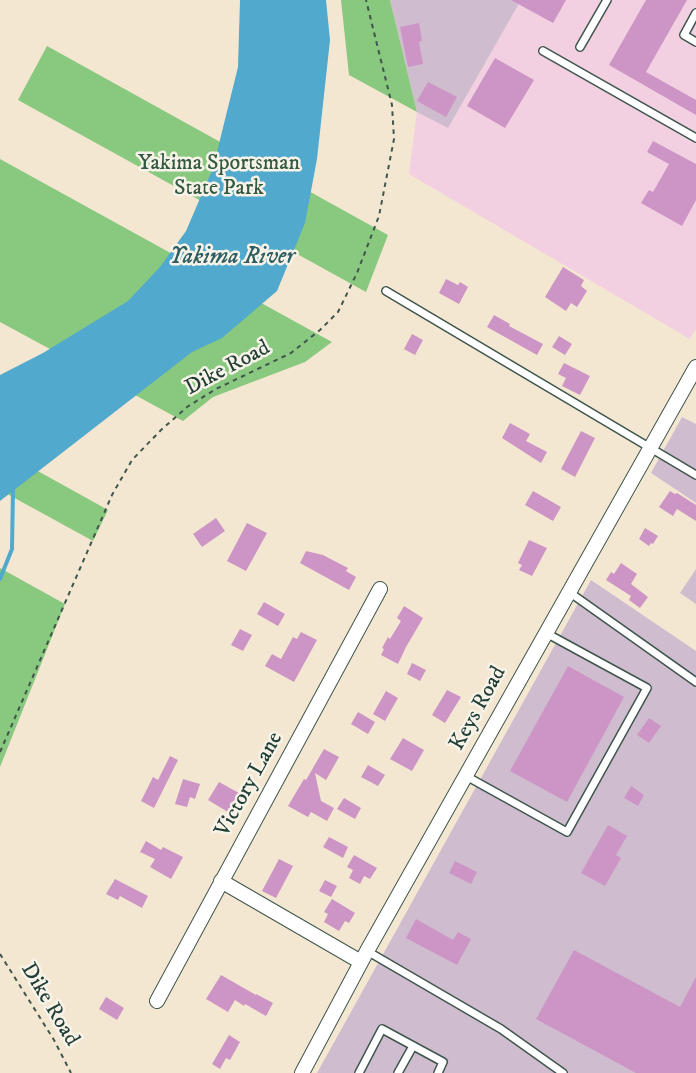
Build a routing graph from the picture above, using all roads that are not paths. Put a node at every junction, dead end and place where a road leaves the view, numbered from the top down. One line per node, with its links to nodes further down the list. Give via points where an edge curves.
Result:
1 (607, 0): 4 (lane)
2 (696, 13): 3 (lane, via 684,35)
3 (696, 42)
4 (580, 47)
5 (543, 51): 6 (lane)
6 (696, 138)
7 (386, 291): 9 (lane)
8 (696, 367): 9 (street, Keys Road)
9 (651, 447): 10 (lane); 12 (street, Keys Road)
10 (696, 475)
11 (380, 589): 16 (street, Victory Lane)
12 (569, 592): 13 (street, Keys Road); 14 (lane)
13 (546, 633): 15 (street, Keys Road); 15 (lane, via 647,688 567,832)
14 (696, 682)
15 (466, 776): 17 (street, Keys Road)
16 (221, 881): 17 (street); 18 (street, Victory Lane)
17 (364, 956): 20 (street, Keys Road); 24 (lane, via 501,1029)
18 (157, 1001)
19 (413, 1046): 21 (lane, via 382,1029); 22 (lane); 23 (lane, via 443,1062)
20 (306, 1071)
21 (358, 1073)
22 (398, 1073)
23 (438, 1073)
24 (563, 1073)

